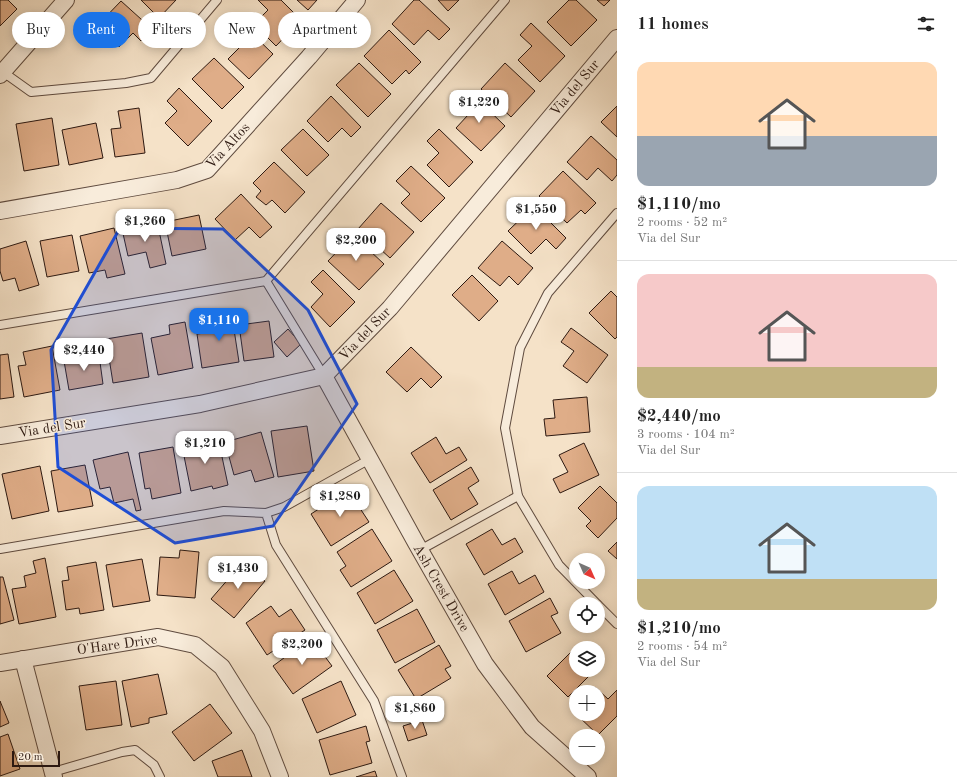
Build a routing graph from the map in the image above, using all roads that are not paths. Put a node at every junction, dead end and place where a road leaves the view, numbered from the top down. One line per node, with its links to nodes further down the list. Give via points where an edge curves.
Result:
1 (66, 0): 6 (street)
2 (217, 0): 6 (lane, via 151,78 126,83 30,92)
3 (358, 0): 7 (street, Via Altos, via 207,170 177,180)
4 (505, 0): 9 (lane)
5 (617, 38): 11 (street, Via del Sur, via 390,308)
6 (2, 74)
7 (0, 211)
8 (617, 213): 14 (lane, via 548,293 520,348 505,428)
9 (266, 281): 10 (lane); 11 (lane)
10 (0, 325)
11 (324, 376): 12 (street, Via del Sur, via 200,404); 13 (street, Ash Crest Drive)
12 (0, 436)
13 (370, 459): 15 (lane, via 284,507); 17 (street, Ash Crest Drive)
14 (518, 496): 17 (lane); 18 (lane, via 559,565)
15 (266, 512): 16 (lane, via 224,511); 26 (lane, via 276,545 374,701)
16 (0, 549)
17 (420, 550): 27 (street, Ash Crest Drive, via 484,664 532,727)
18 (591, 597)
19 (605, 611): 20 (lane)
20 (617, 624)
21 (23, 659): 22 (street, O'Hare Drive); 23 (street); 25 (street, O'Hare Drive, via 158,637 195,645 222,667 262,731)
22 (0, 663)
23 (54, 774): 24 (lane, via 135,750 154,765)
24 (160, 777)
25 (280, 777)
26 (402, 777)
27 (588, 777)

